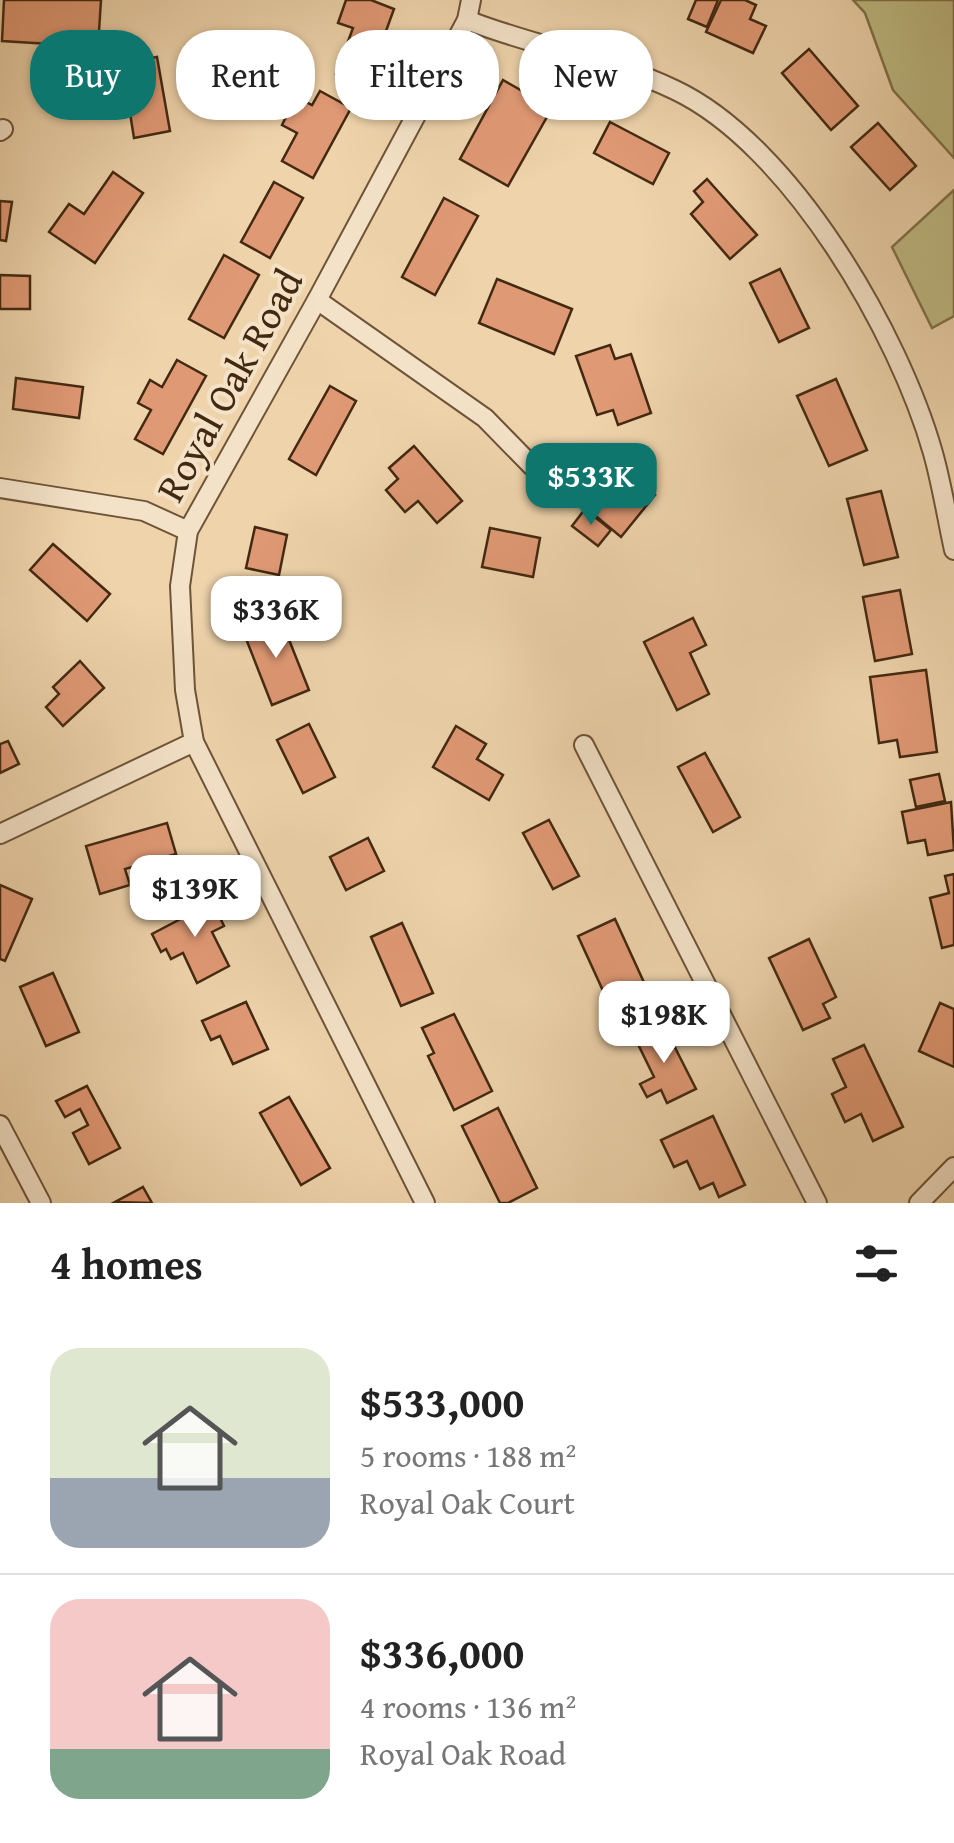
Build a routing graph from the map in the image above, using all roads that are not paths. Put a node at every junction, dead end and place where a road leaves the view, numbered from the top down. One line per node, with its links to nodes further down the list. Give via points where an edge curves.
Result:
1 (471, 0): 2 (street, Royal Oak Road)
2 (467, 20): 3 (street, Royal Oak Road); 7 (street, via 676,90 762,152 818,224 882,331 933,452)
3 (317, 300): 4 (street, via 485,418); 6 (street, Royal Oak Road)
4 (532, 466)
5 (0, 488): 6 (street, via 144,511)
6 (188, 531): 8 (street, Royal Oak Road, via 180,586)
7 (954, 550)
8 (194, 742): 10 (street); 14 (street, Royal Oak Road)
9 (584, 745): 15 (street)
10 (0, 834)
11 (0, 1125): 13 (street)
12 (954, 1168): 16 (street)
13 (40, 1203)
14 (425, 1203)
15 (817, 1203)
16 (919, 1203)

